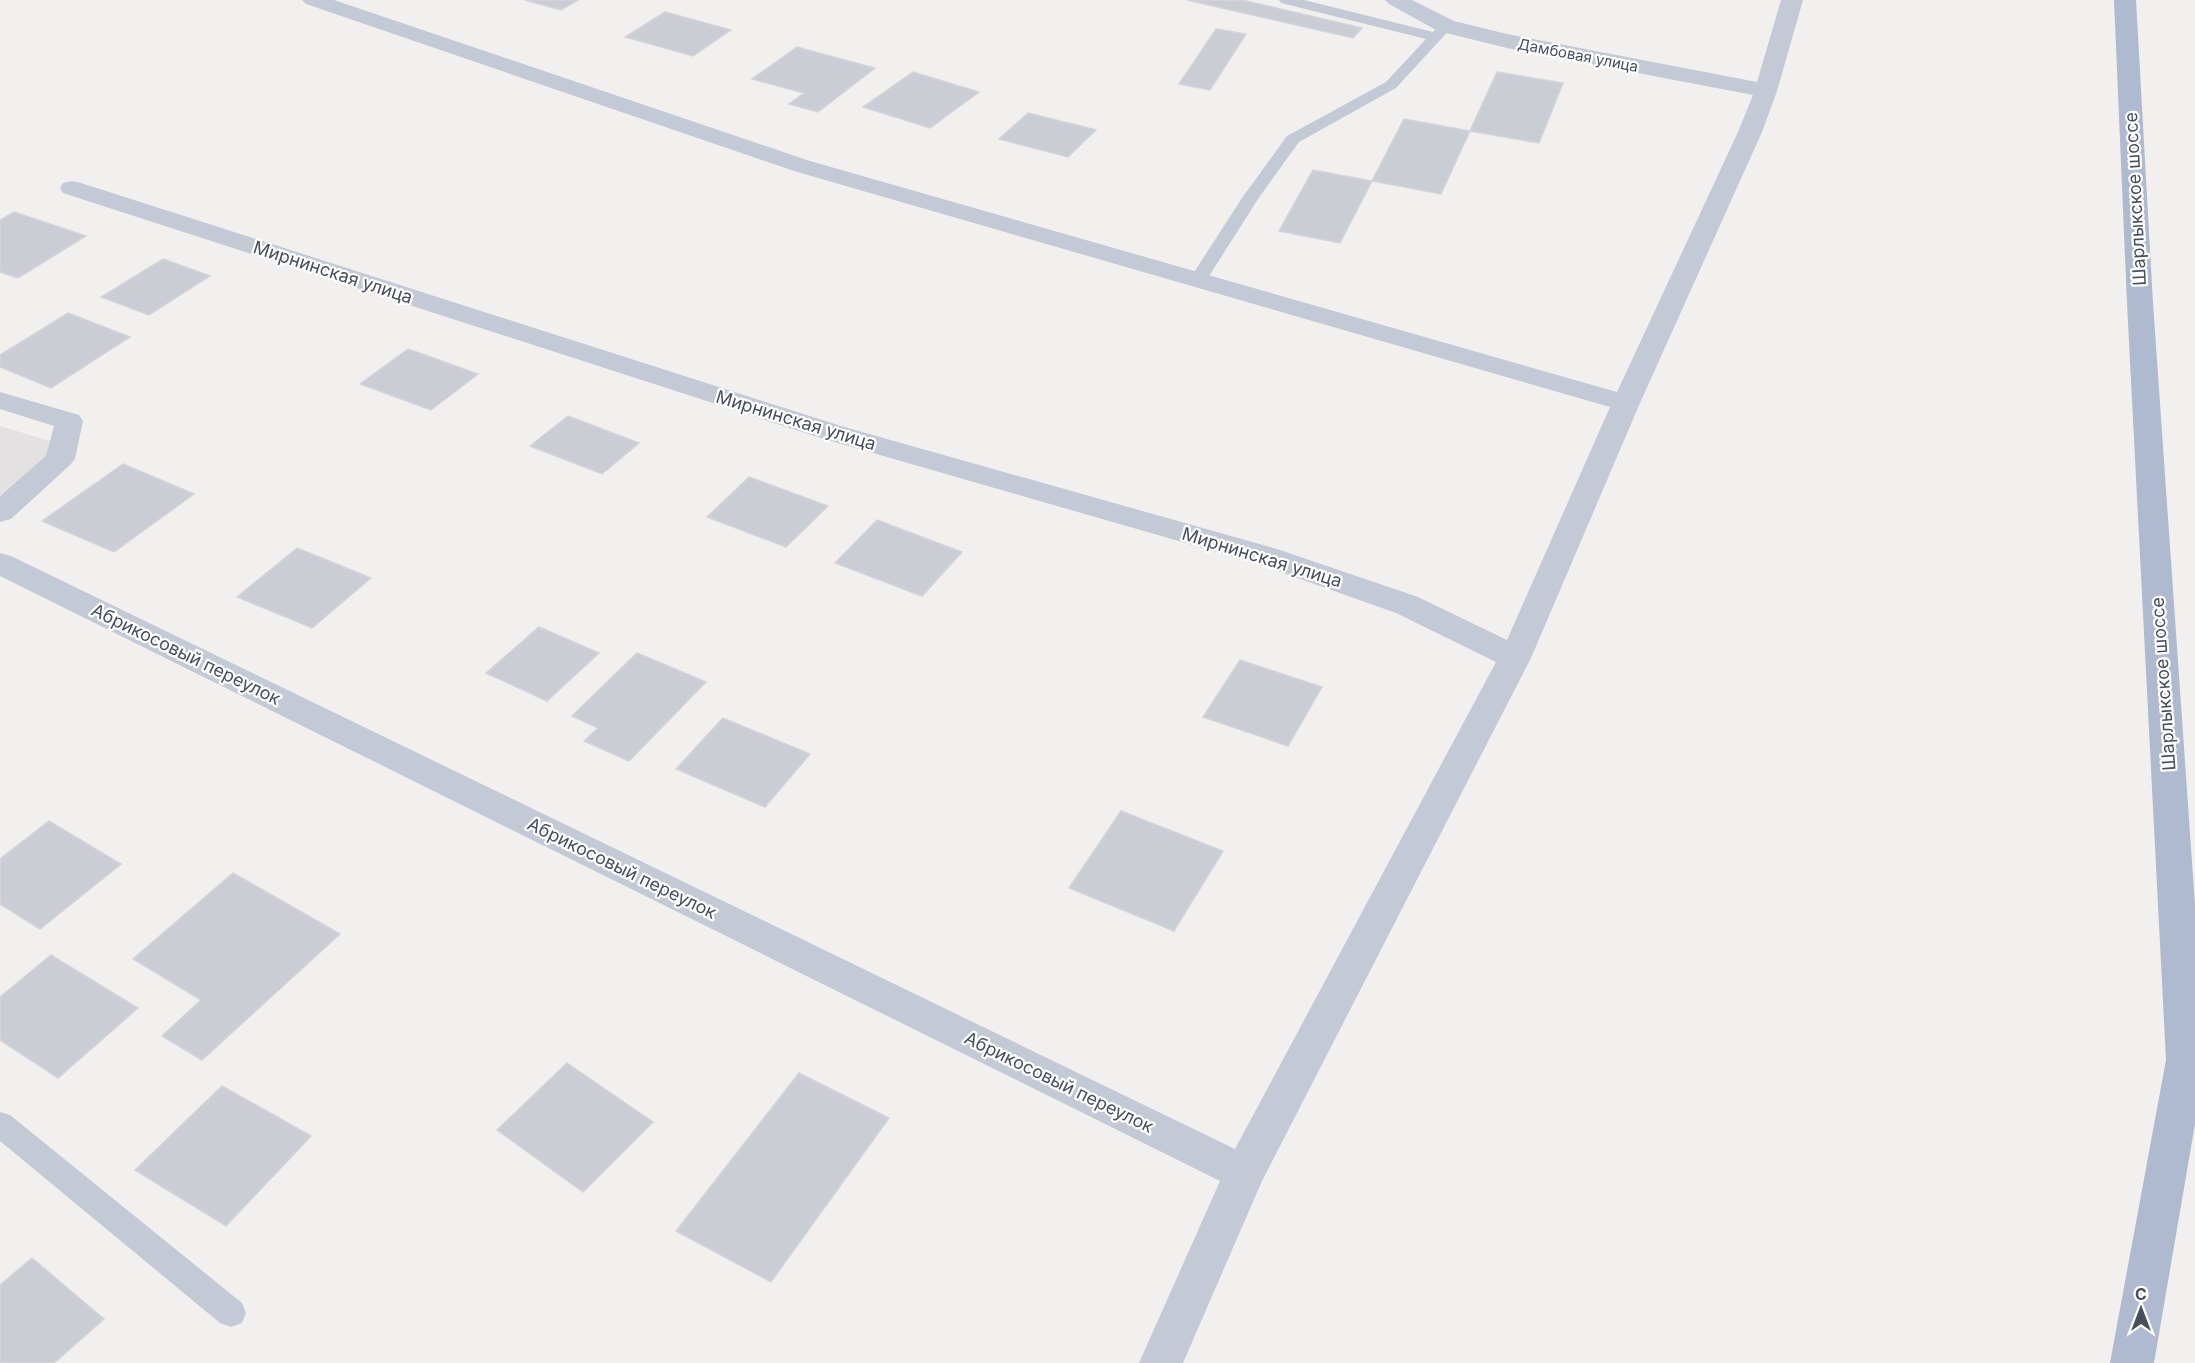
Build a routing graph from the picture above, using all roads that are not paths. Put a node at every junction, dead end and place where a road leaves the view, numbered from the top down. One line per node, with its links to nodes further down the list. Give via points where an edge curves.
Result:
1 (313, 0): 9 (street, via 802,166)
2 (1286, 0): 6 (lane)
3 (1396, 0): 6 (street, Дамбовая улица)
4 (1792, 0): 7 (street)
5 (2125, 0): 15 (main road, Шарлыкское шоссе, via 2140,303)
6 (1441, 31): 7 (street, Дамбовая улица); 9 (lane, via 1391,85 1293,139)
7 (1766, 91): 11 (street)
8 (72, 188): 14 (street, Мирнинская улица, via 831,432 1266,556 1407,605)
9 (1198, 280): 11 (street)
10 (0, 400): 12 (street, via 69,421 60,459)
11 (1626, 403): 14 (street)
12 (0, 512)
13 (0, 563): 17 (street, Абрикосовый переулок)
14 (1515, 658): 17 (street)
15 (2190, 1062): 20 (main road, Шарлыкское шоссе)
16 (0, 1124): 18 (lane)
17 (1244, 1173): 19 (street)
18 (231, 1313)
19 (1161, 1363)
20 (2132, 1363)

